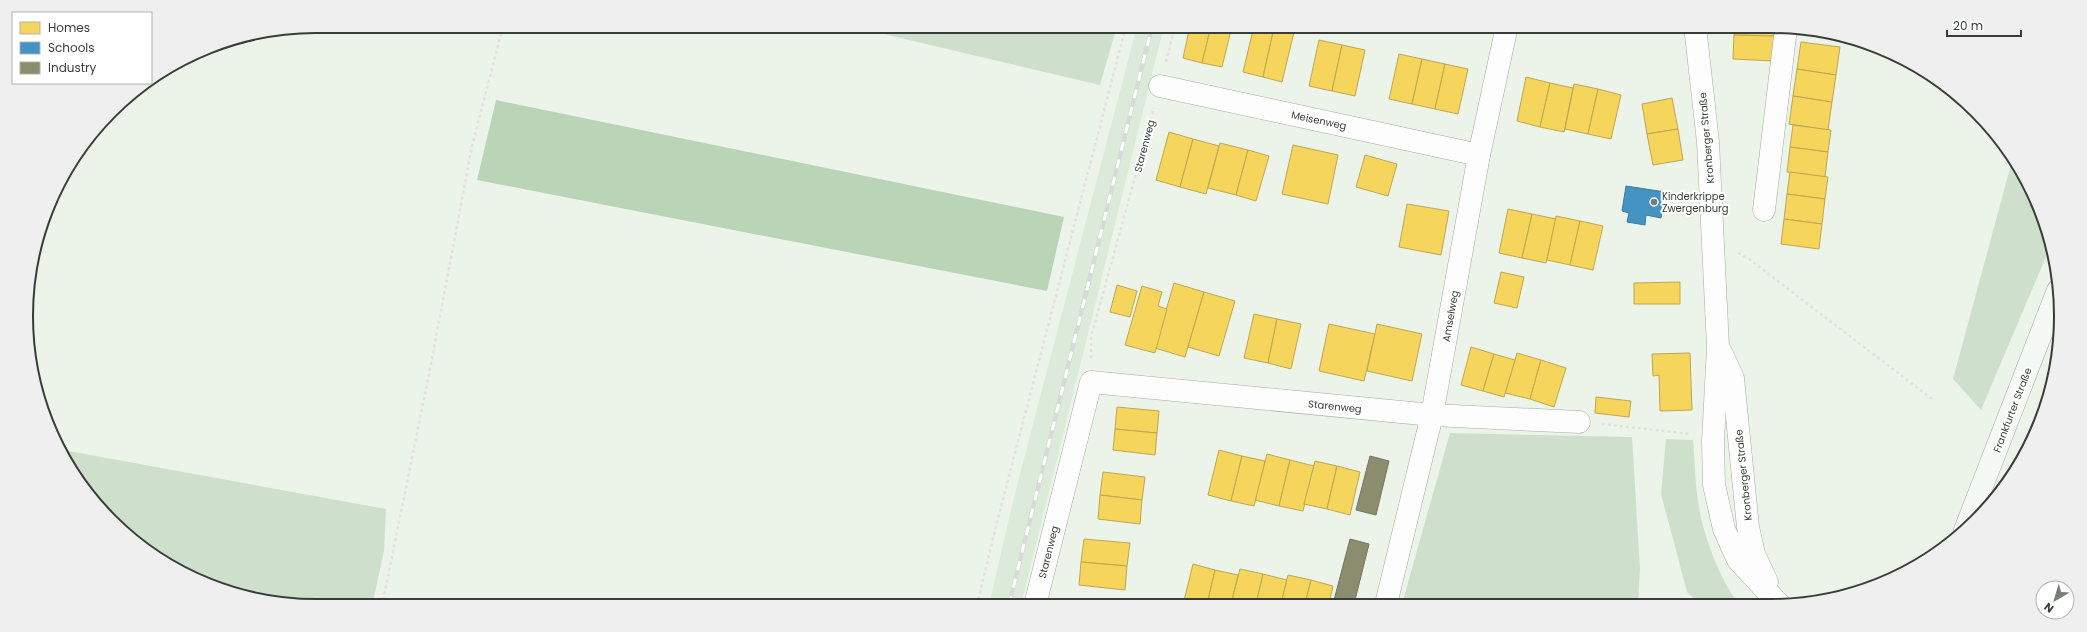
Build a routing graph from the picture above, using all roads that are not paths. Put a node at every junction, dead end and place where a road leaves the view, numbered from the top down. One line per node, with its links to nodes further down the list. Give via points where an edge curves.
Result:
1 (1506, 33): 5 (street, Amselweg)
2 (1696, 33): 8 (street, Kronberger Straße, via 1708,142)
3 (1785, 34): 6 (street)
4 (1160, 86): 5 (street, Meisenweg)
5 (1478, 154): 9 (street, Amselweg)
6 (1764, 210)
7 (2053, 302): 11 (main road, Frankfurter Straße)
8 (1718, 347): 14 (street, Kronberger Straße, via 1713,441 1714,485 1719,513 1738,560); 15 (street, Kronberger Straße, via 1733,378 1754,554)
9 (1432, 415): 10 (street, Starenweg); 12 (street, Starenweg, via 1091,382); 13 (street, Amselweg)
10 (1579, 422)
11 (1970, 517)
12 (1037, 599)
13 (1387, 599)
14 (1774, 599)
15 (1776, 599)

